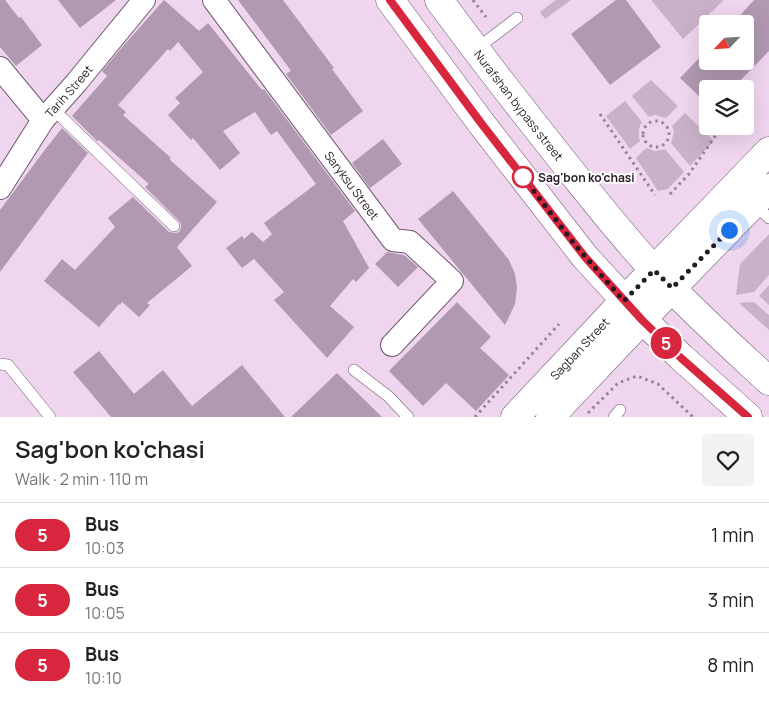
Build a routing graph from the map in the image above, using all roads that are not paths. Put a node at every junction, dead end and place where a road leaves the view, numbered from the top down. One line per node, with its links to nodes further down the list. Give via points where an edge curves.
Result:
1 (144, 0): 8 (street, Tarih Street)
2 (214, 0): 15 (street, Saryksu Street, via 393,240 410,242 452,281)
3 (390, 0): 14 (main road, via 570,238)
4 (439, 0): 6 (main road, Nurafshan bypass street)
5 (517, 18): 6 (lane)
6 (475, 50): 13 (main road, Nurafshan bypass street, via 582,186)
7 (0, 68): 8 (street)
8 (48, 114): 10 (street, Tarih Street); 12 (lane)
9 (769, 151): 13 (main road, Sagban Street)
10 (0, 188)
11 (764, 203): 13 (main road)
12 (174, 226)
13 (663, 279): 14 (main road, Sagban Street); 18 (main road, Nurafshan bypass street)
14 (633, 311): 19 (main road); 22 (main road, Sagban Street); 23 (main road, Sagban Street)
15 (392, 345)
16 (0, 364): 20 (lane, via 8,365)
17 (354, 370): 21 (lane, via 388,396)
18 (769, 381)
19 (737, 411)
20 (50, 417)
21 (408, 417)
22 (515, 417)
23 (550, 417)

